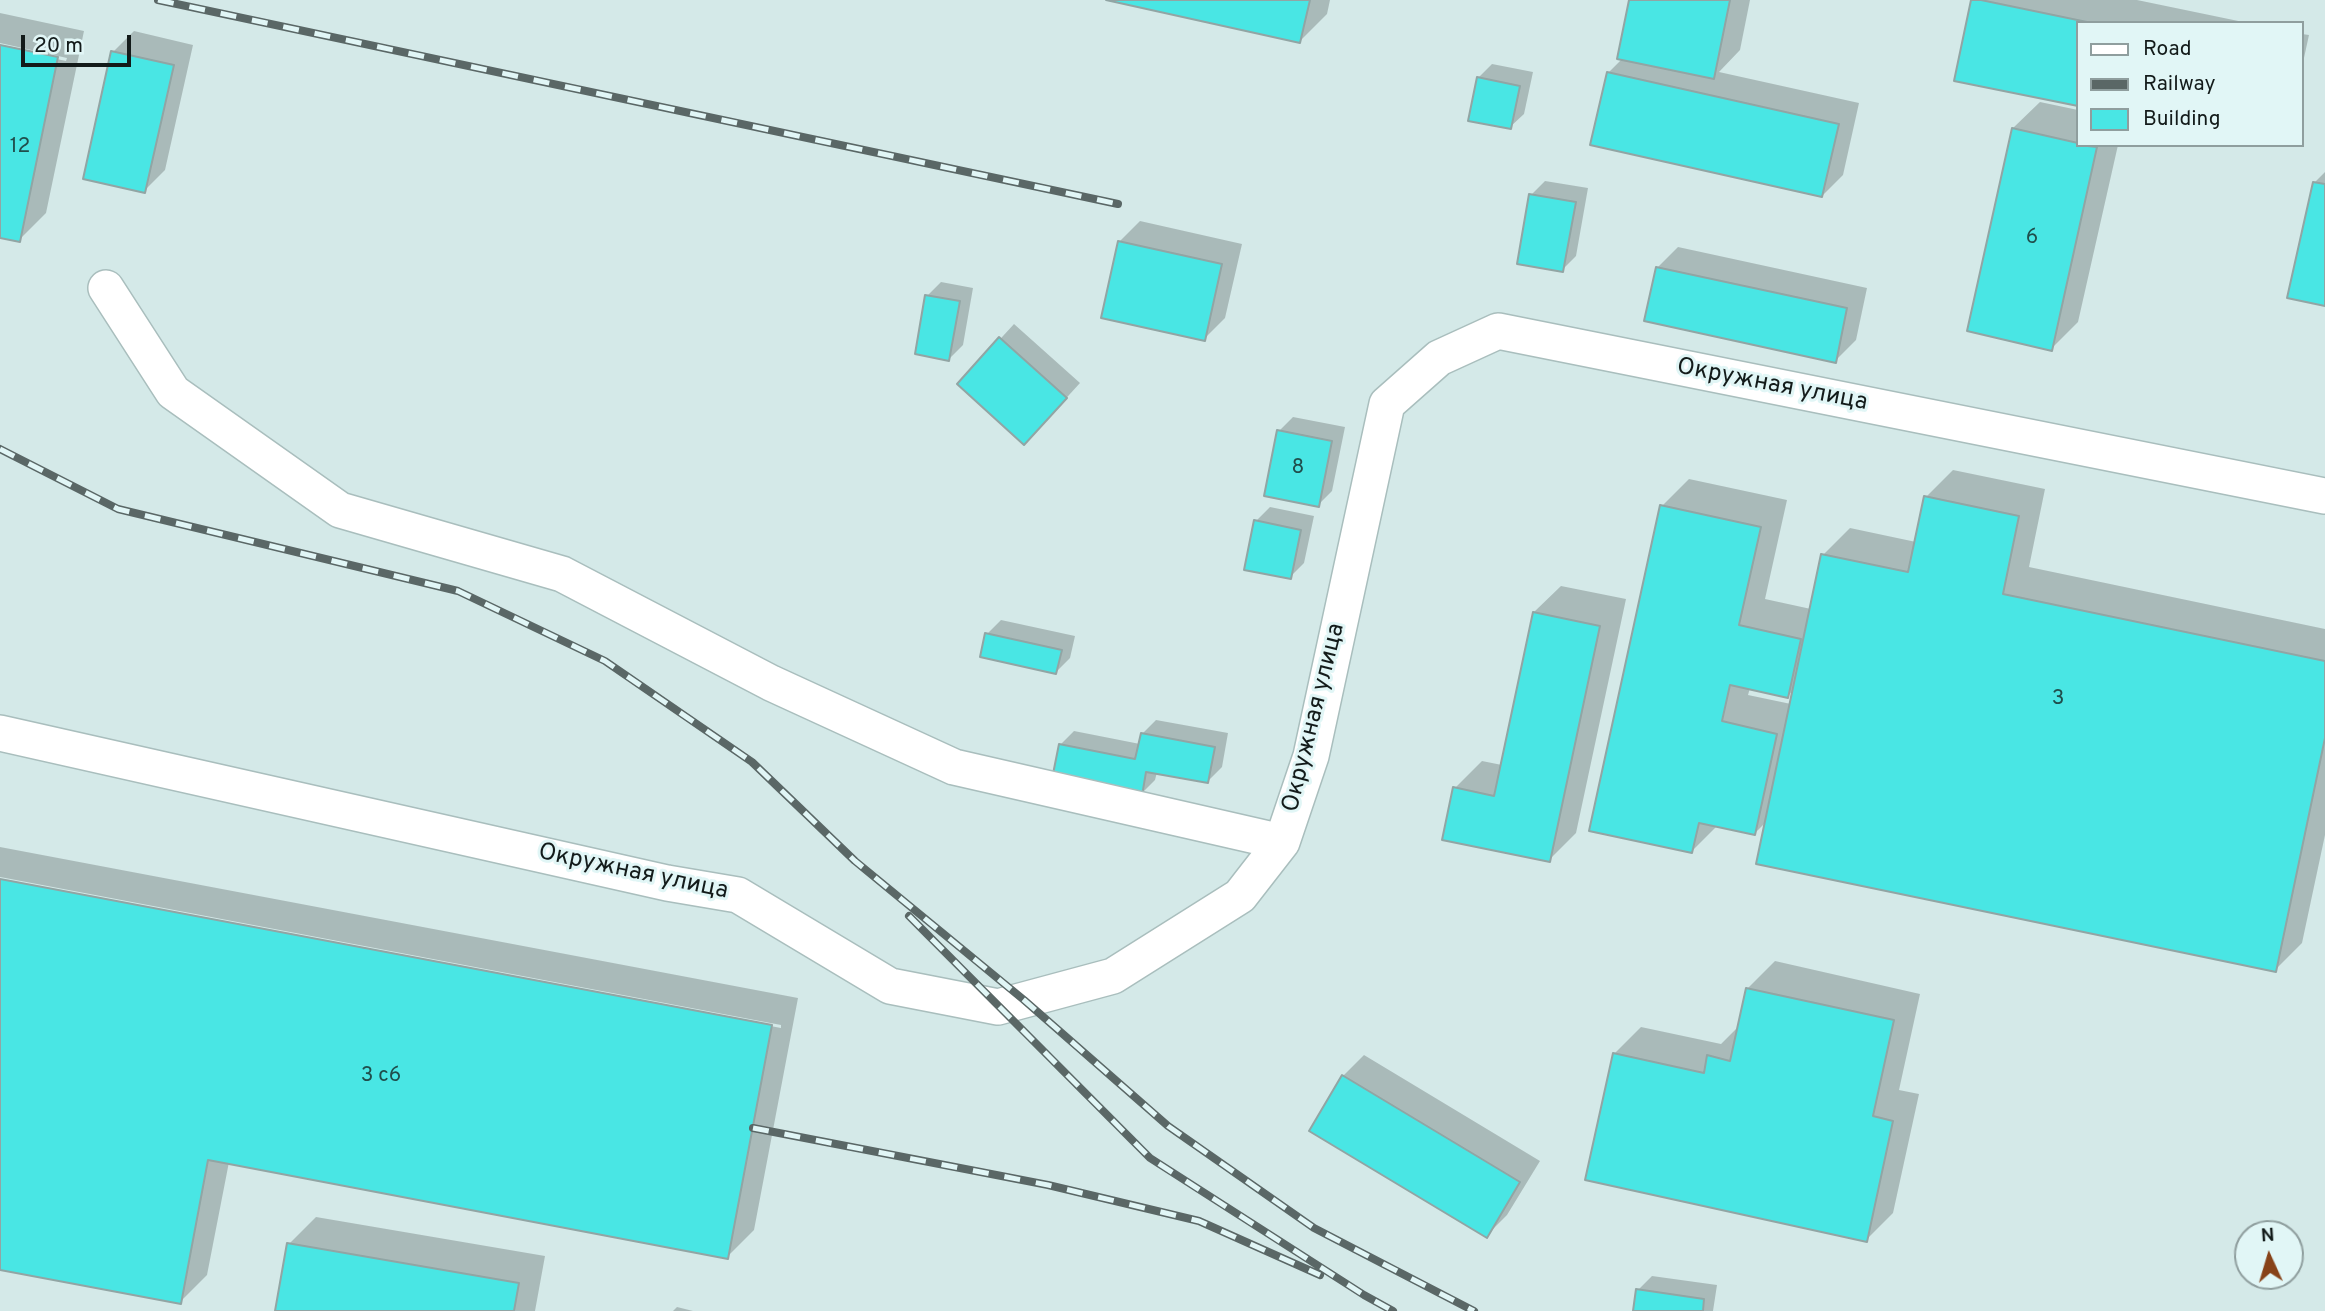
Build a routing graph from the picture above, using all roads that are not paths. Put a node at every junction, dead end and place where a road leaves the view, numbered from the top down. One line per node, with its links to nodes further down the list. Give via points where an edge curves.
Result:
1 (106, 288): 4 (street, via 173,392 340,510 562,574 771,683 954,766)
2 (2325, 496): 4 (street, Окружная улица, via 1499,331 1439,358 1387,404 1311,756)
3 (0, 733): 4 (street, Окружная улица, via 667,883 738,895 890,986 998,1007 1113,976 1240,896)
4 (1282, 842)

